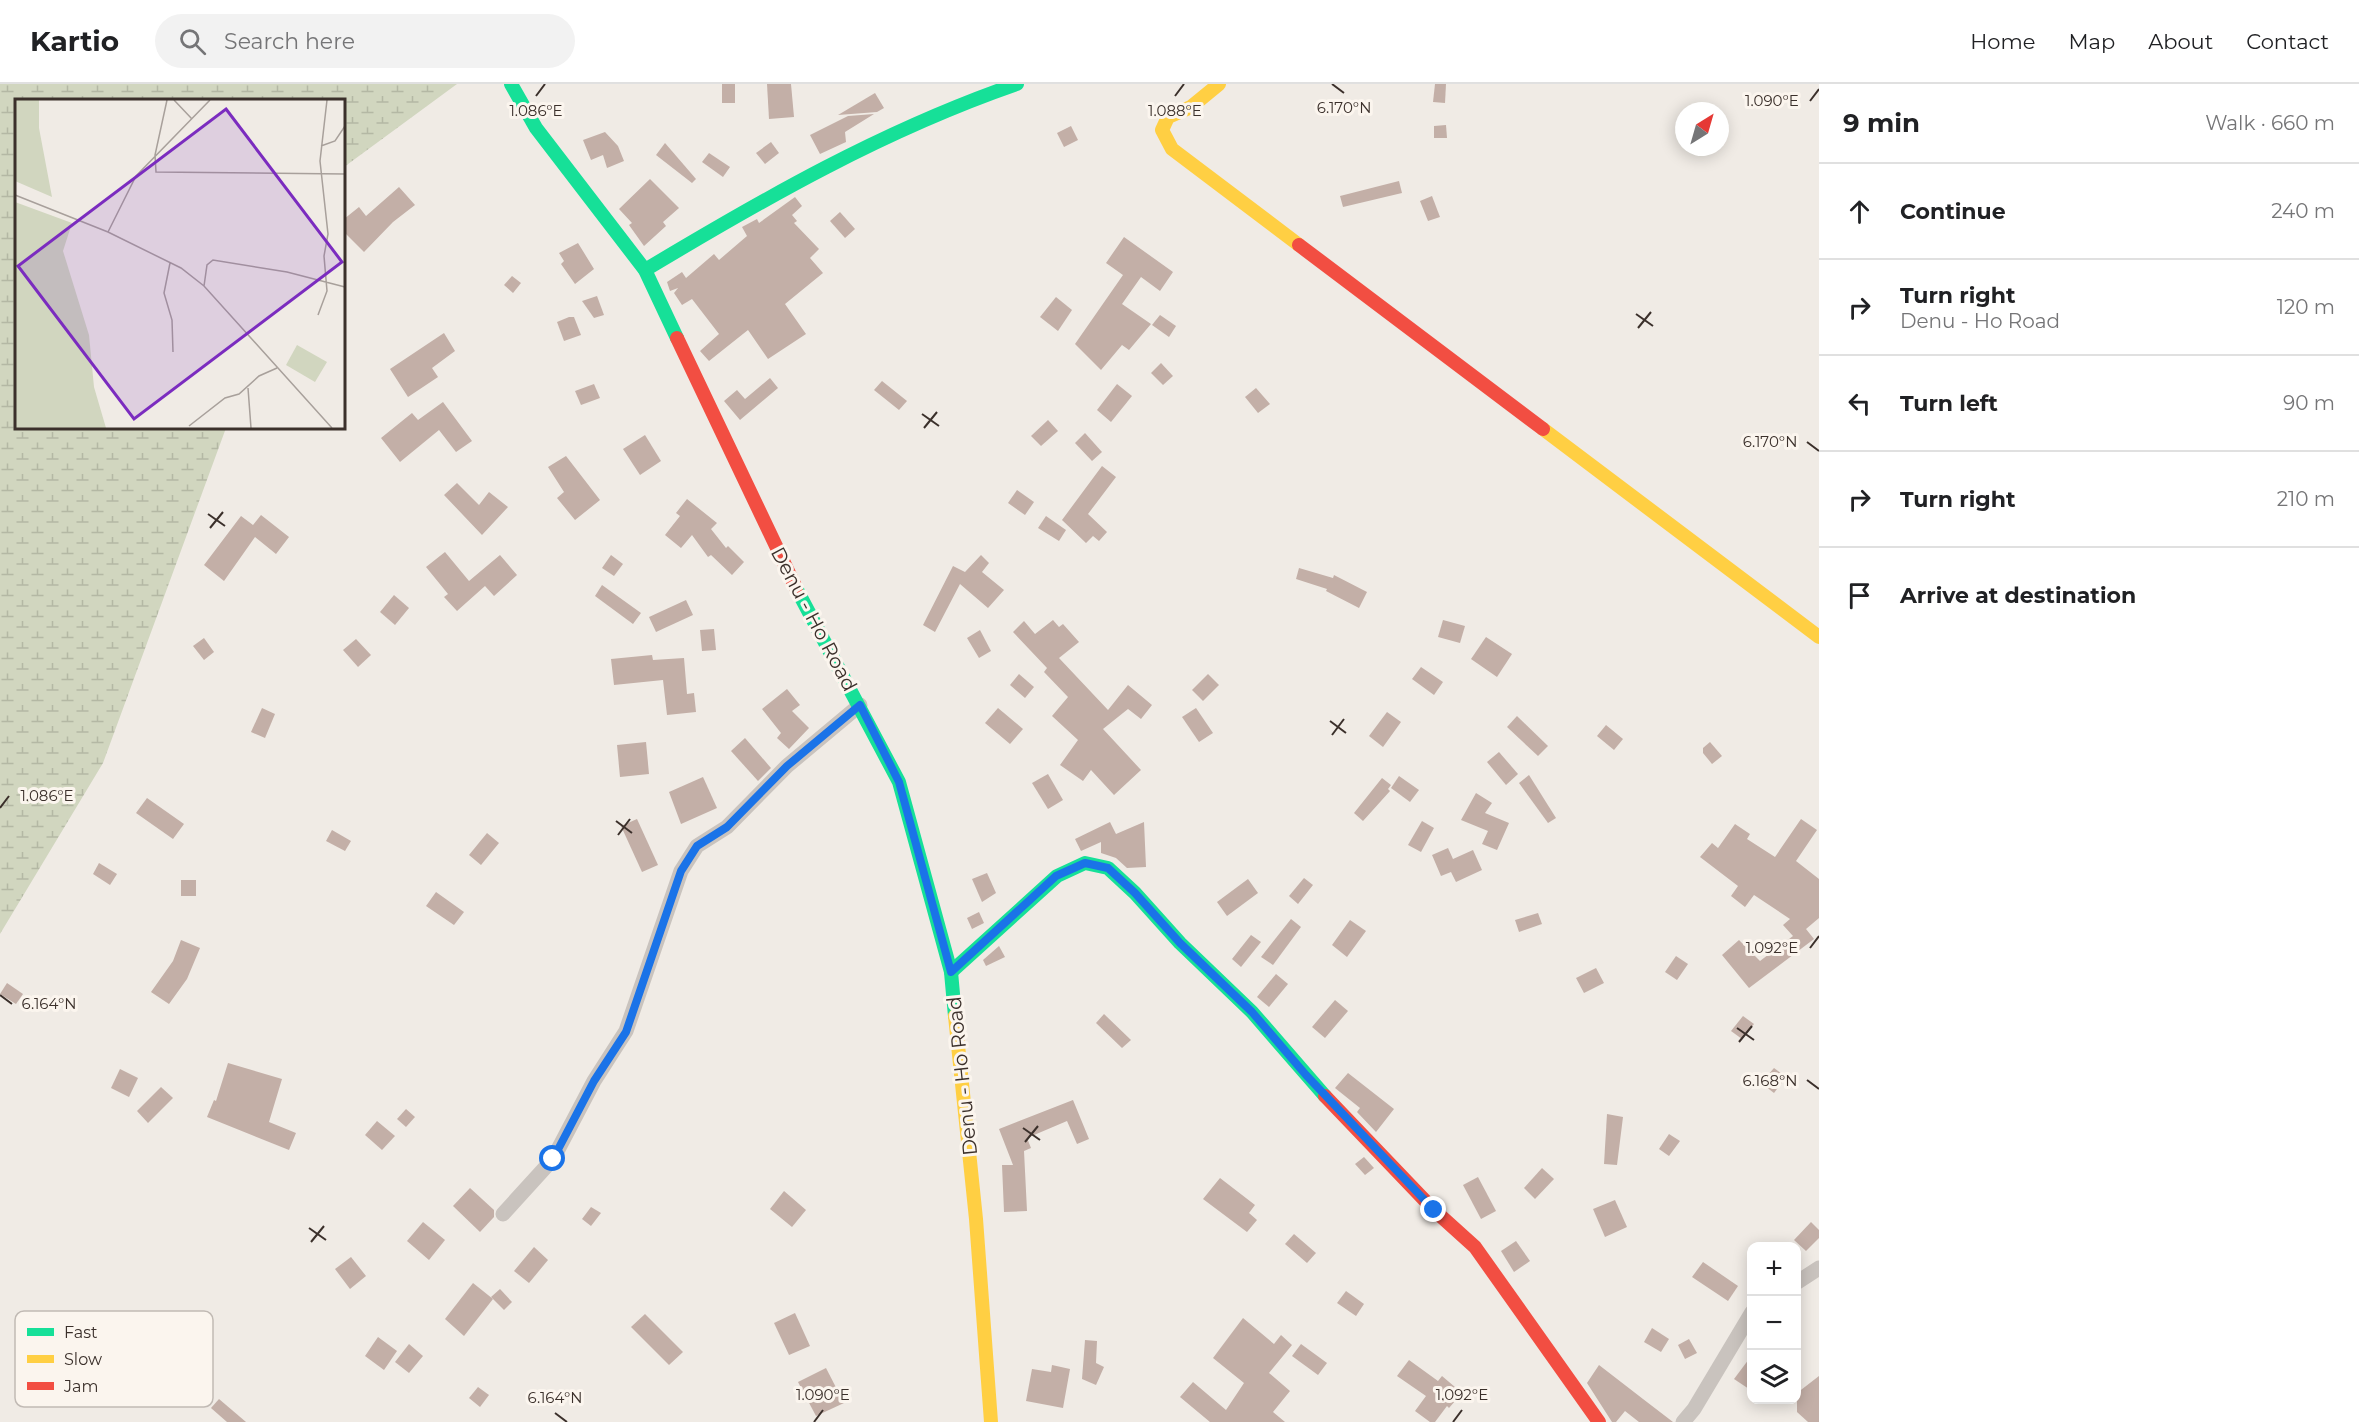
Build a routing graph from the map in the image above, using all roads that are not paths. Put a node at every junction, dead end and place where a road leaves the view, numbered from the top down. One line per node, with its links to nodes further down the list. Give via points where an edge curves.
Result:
1 (511, 84): 4 (main road, Denu - Ho Road, via 536,128)
2 (1017, 84): 4 (main road, via 962,101 778,190)
3 (1219, 84): 5 (main road, via 1191,107 1168,117 1162,130 1172,149)
4 (645, 270): 6 (main road, Denu - Ho Road, via 787,572)
5 (1819, 637)
6 (860, 705): 7 (main road, Denu - Ho Road, via 899,782); 8 (street, via 787,766 727,827 697,846 681,871 626,1032 594,1081 553,1159)
7 (951, 972): 12 (main road, Denu - Ho Road, via 976,1219); 13 (main road, via 1056,876 1085,863 1108,868 1252,1012 1354,1128 1475,1247)
8 (503, 1214)
9 (1819, 1268): 10 (street)
10 (1801, 1280)
11 (1747, 1320): 14 (street)
12 (991, 1422)
13 (1599, 1422)
14 (1683, 1422)

